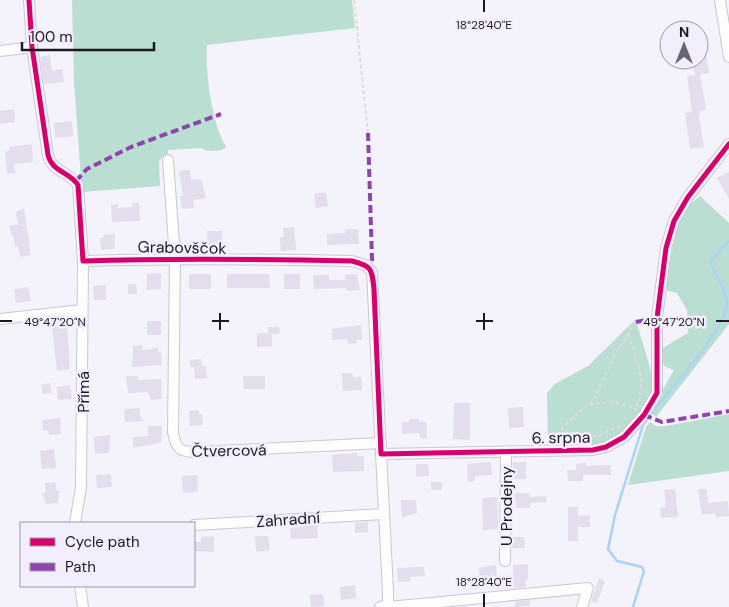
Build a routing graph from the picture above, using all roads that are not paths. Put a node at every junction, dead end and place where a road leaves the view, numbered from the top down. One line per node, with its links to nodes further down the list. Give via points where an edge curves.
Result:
1 (29, 0): 3 (street)
2 (720, 0): 5 (street)
3 (32, 47): 4 (street); 9 (street, via 50,162 76,181 80,189)
4 (0, 51)
5 (729, 58)
6 (729, 144): 13 (street, 6. srpna, via 688,197 674,221 666,248 658,308 657,393 645,414 624,437 606,448 593,450 553,445)
7 (168, 160): 8 (street, Grabovščok)
8 (175, 258): 9 (street, Grabovščok); 12 (street, Grabovščok, via 352,261 366,265 372,272 374,289); 12 (street, Čtvercová, via 173,432 178,447 184,452)
9 (83, 260): 10 (street, Přímá)
10 (82, 310): 11 (street); 15 (street, Přímá, via 84,402 81,487)
11 (0, 320)
12 (381, 449): 13 (street, 6. srpna); 14 (street)
13 (506, 451): 17 (street, U Prodejny)
14 (383, 514): 16 (street, Zahradní); 19 (street)
15 (75, 522)
16 (195, 525)
17 (505, 561)
18 (80, 587): 20 (street)
19 (385, 606): 21 (street, via 588,588)
20 (83, 607)
21 (582, 607)

